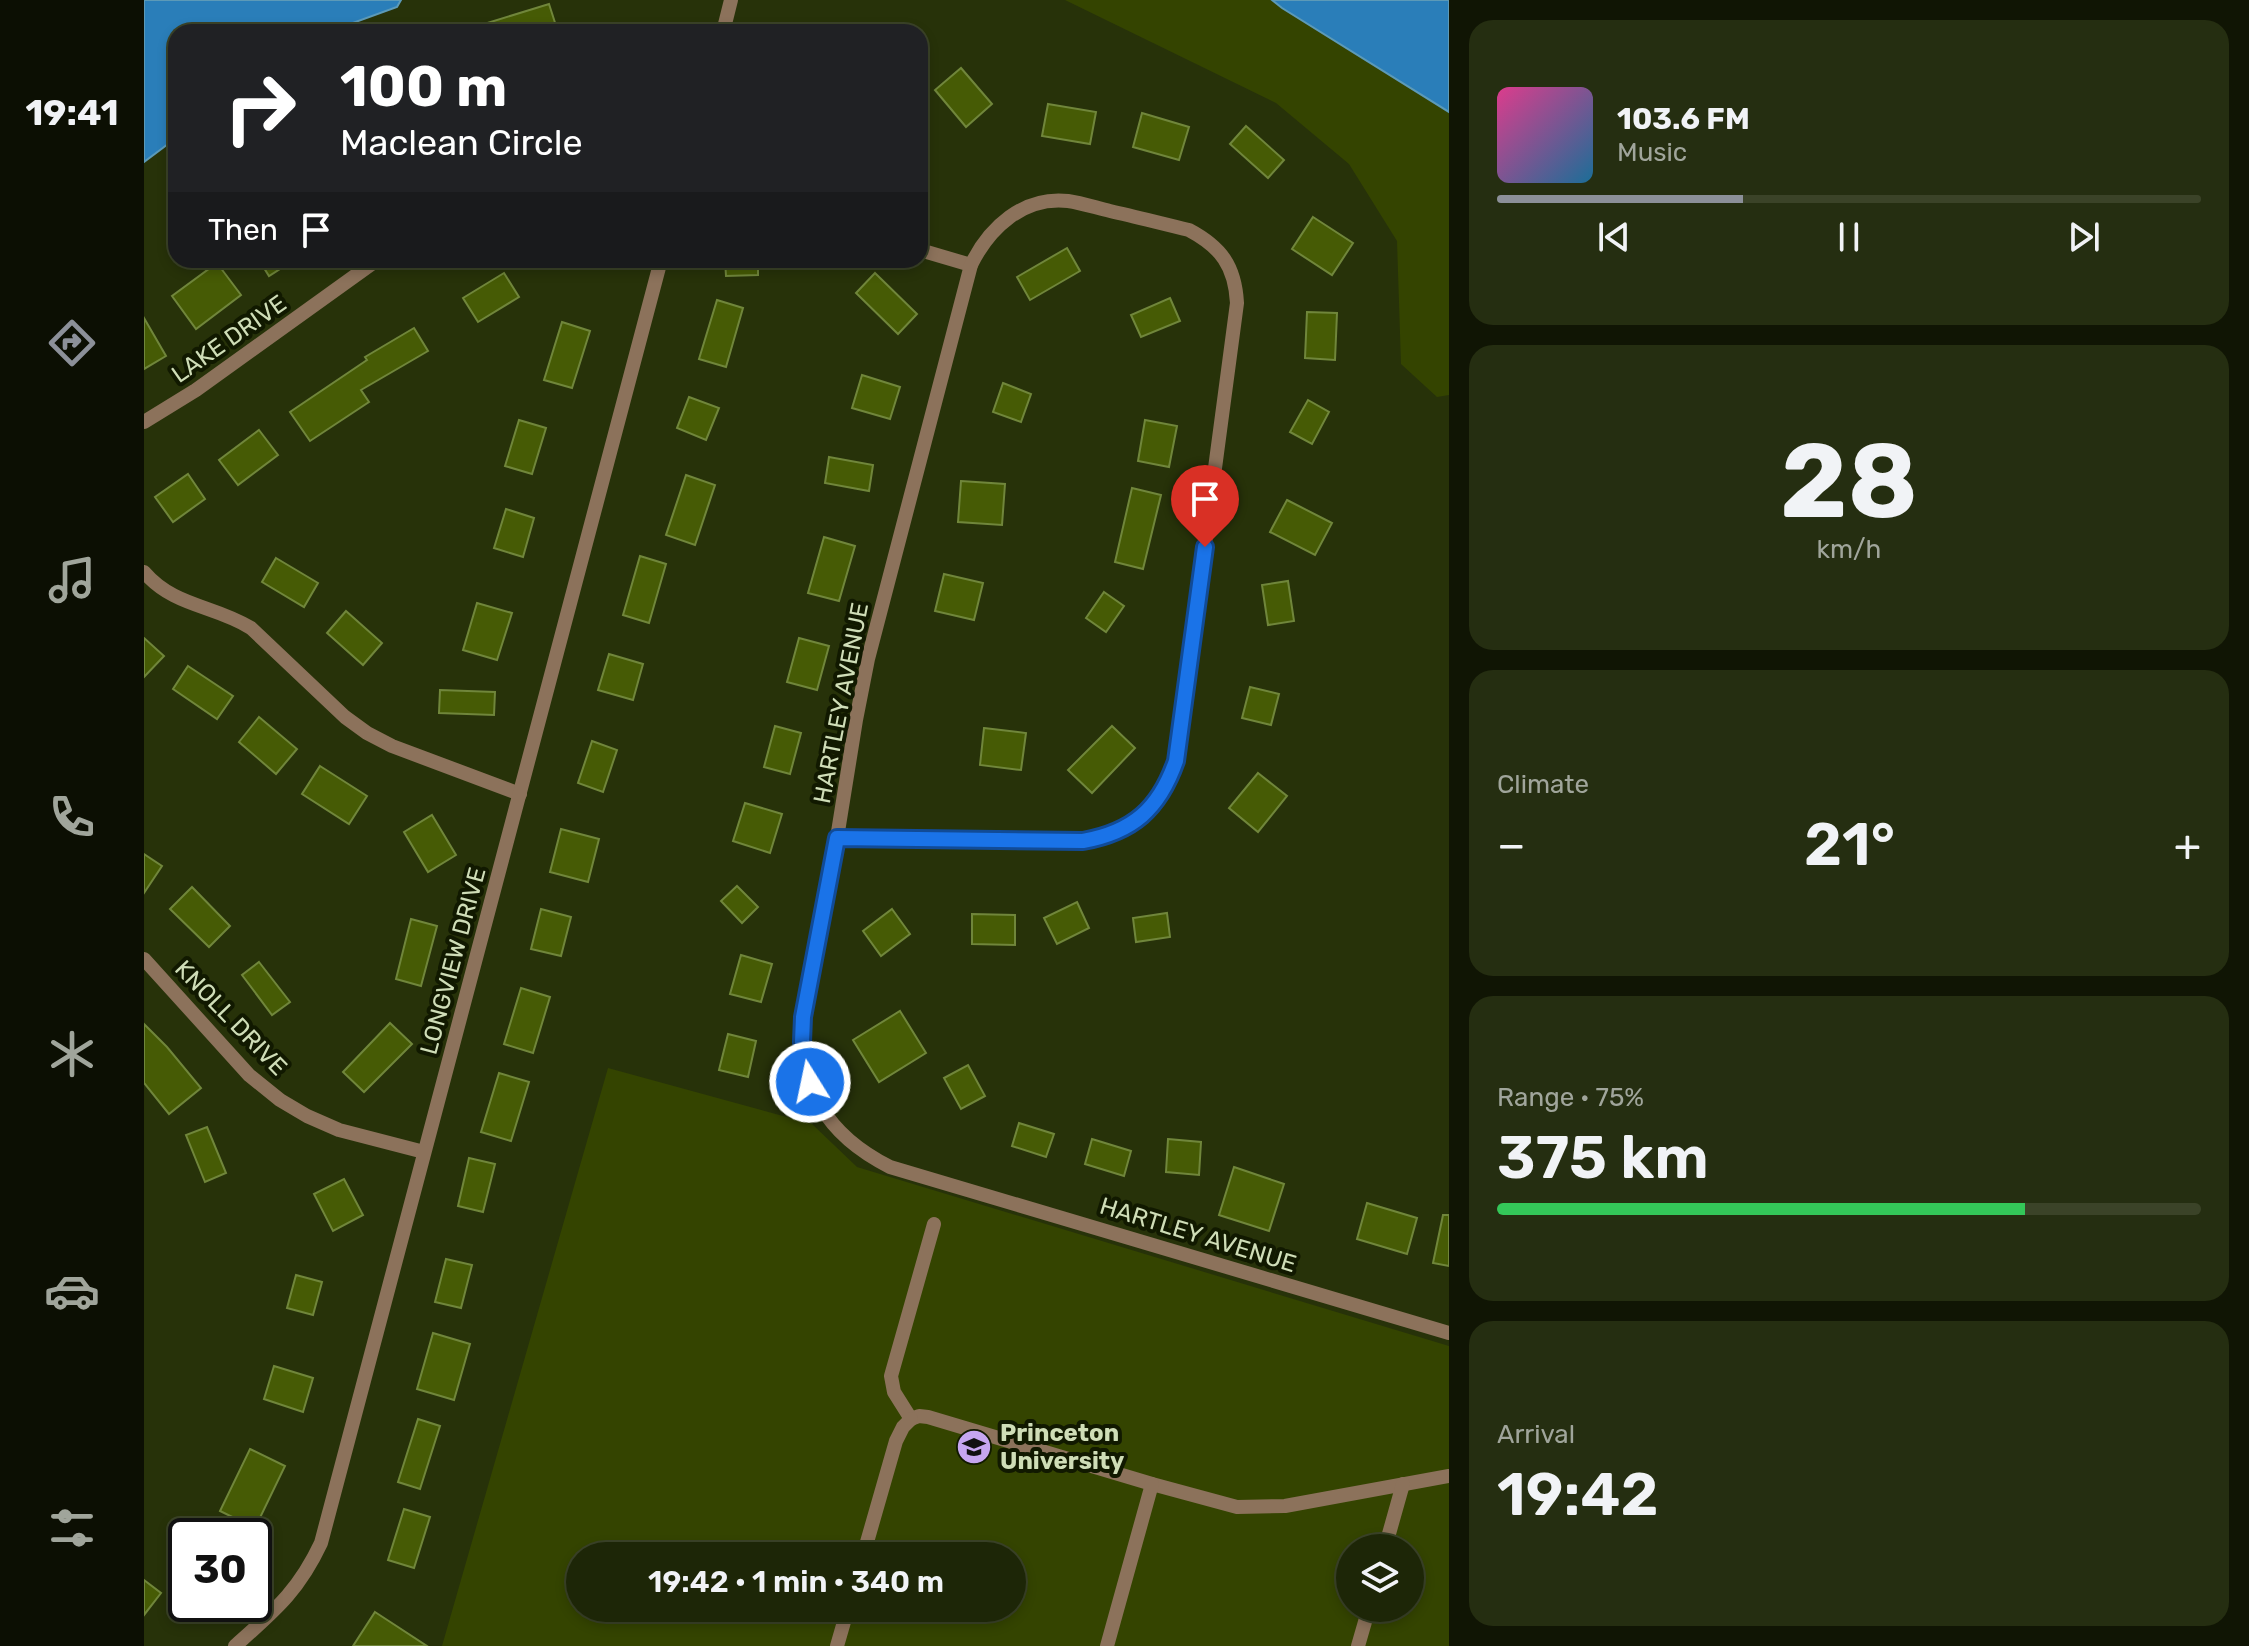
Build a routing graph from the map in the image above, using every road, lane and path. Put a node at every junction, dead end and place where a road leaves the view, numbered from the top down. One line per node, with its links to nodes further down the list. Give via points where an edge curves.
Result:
1 (731, 0): 2 (street)
2 (725, 24)
3 (928, 252): 4 (street)
4 (971, 265): 10 (street, HARTLEY AVENUE, via 868,659); 10 (street, HARTLEY AVENUE, via 979,247 1007,218 1026,207 1067,201 1189,230 1219,251 1230,267 1237,303 1176,761 1155,804 1103,838)
5 (366, 268): 7 (street, LAKE DRIVE)
6 (659, 268): 9 (street, LONGVIEW DRIVE)
7 (144, 422)
8 (144, 572): 9 (street, via 169,595 251,628 367,733)
9 (520, 794): 12 (street, LONGVIEW DRIVE)
10 (837, 838): 14 (street, HARTLEY AVENUE, via 802,1042 820,1105 868,1156 890,1167)
11 (144, 959): 12 (street, KNOLL DRIVE, via 249,1075 280,1100 339,1130)
12 (424, 1152): 23 (street, LONGVIEW DRIVE, via 321,1543 296,1588)
13 (934, 1224): 15 (street, via 891,1376 894,1392)
14 (1449, 1333)
15 (911, 1419): 17 (street, via 928,1417); 20 (street, via 896,1441)
16 (1449, 1476): 18 (street)
17 (1152, 1484): 18 (street, via 1259,1508); 25 (street)
18 (1403, 1484): 19 (street)
19 (1389, 1534)
20 (867, 1542)
21 (844, 1622): 24 (street)
22 (1365, 1622): 26 (street)
23 (235, 1646)
24 (837, 1646)
25 (1107, 1646)
26 (1358, 1646)

